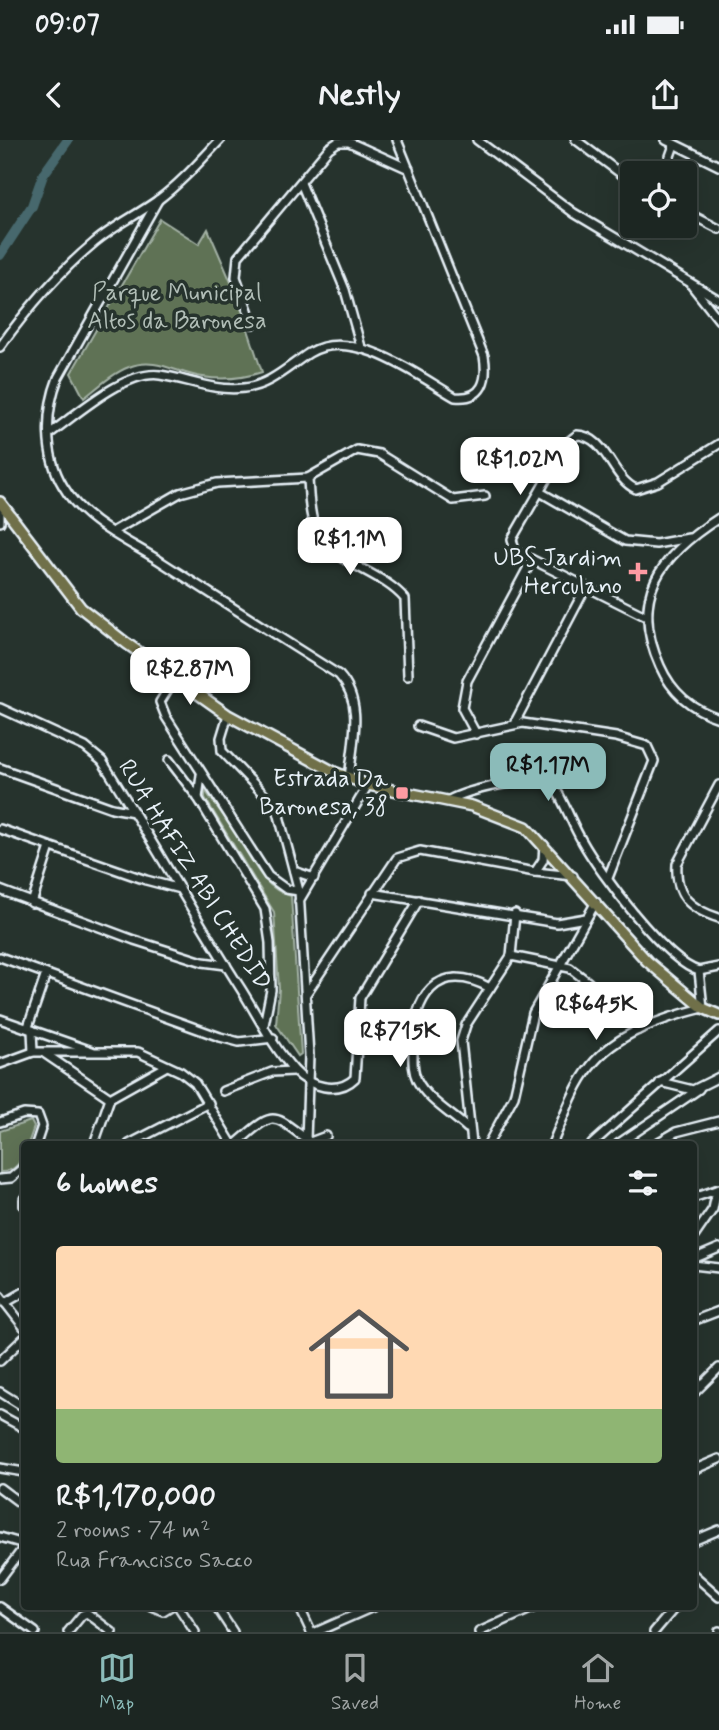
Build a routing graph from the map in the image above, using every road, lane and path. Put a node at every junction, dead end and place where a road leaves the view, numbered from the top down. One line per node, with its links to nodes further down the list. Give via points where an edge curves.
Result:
1 (220, 140): 12 (street)
2 (397, 140): 9 (street)
3 (477, 140): 15 (street, via 574,214)
4 (576, 140): 10 (street)
5 (666, 140): 6 (street)
6 (674, 145): 7 (street); 8 (street)
7 (668, 161)
8 (719, 166)
9 (409, 169): 11 (street, via 360,146 338,142); 20 (street, via 477,337 487,375 477,394 455,397)
10 (620, 174)
11 (301, 183): 18 (street, via 238,257 236,277); 20 (street, via 349,303)
12 (158, 200): 19 (street, via 79,256); 21 (street, via 58,378 52,393)
13 (697, 218): 14 (street)
14 (719, 229)
15 (690, 283): 16 (street); 17 (street)
16 (719, 300)
17 (719, 320)
18 (254, 324)
19 (0, 347)
20 (361, 347): 21 (street, via 322,346 270,379 245,388 146,374 116,387)
21 (49, 434): 29 (street, via 62,485 73,501)
22 (719, 444): 24 (street, via 658,482 636,489 592,439 577,435 568,442)
23 (308, 478): 25 (street, via 357,450 367,450 453,500); 29 (street, via 201,486); 34 (street, via 314,526 321,540 390,584 405,599)
24 (540, 492): 30 (street, via 625,541 656,544); 31 (street, via 512,539 515,551)
25 (485, 496)
26 (0, 503): 28 (street); 35 (main road, via 81,608)
27 (719, 519): 30 (street)
28 (0, 522)
29 (112, 532): 45 (street, via 339,675 354,696)
30 (690, 538): 33 (street, via 656,580)
31 (532, 561): 32 (street); 41 (street, via 467,681 462,708)
32 (585, 589): 33 (street); 39 (street)
33 (645, 616): 38 (street, via 653,651 677,693 693,707)
34 (408, 676)
35 (176, 678): 37 (main road); 44 (street, via 162,696 160,707)
36 (0, 708): 50 (street, RUA HAFIZ ABI CHEDID, via 95,755)
37 (228, 715): 45 (main road); 54 (street, via 222,751 277,808)
38 (719, 718)
39 (515, 722): 41 (street); 58 (street, via 647,746 654,761)
40 (418, 726): 41 (street, via 453,738)
41 (476, 734)
42 (169, 760): 48 (street)
43 (0, 768): 50 (street)
44 (201, 775): 48 (street); 61 (street, via 268,876)
45 (349, 779): 46 (main road)
46 (368, 785): 49 (main road); 57 (street)
47 (719, 785): 69 (street, via 677,864 677,877 685,901)
48 (198, 798): 84 (street, via 265,909 271,990)
49 (449, 800): 52 (main road, via 517,821); 58 (street, via 525,782 549,784)
50 (134, 812): 59 (street, RUA HAFIZ ABI CHEDID)
51 (0, 829): 53 (street)
52 (544, 844): 55 (street, via 543,860); 56 (main road)
53 (50, 847): 59 (street); 66 (street)
54 (294, 871): 57 (street); 61 (street)
55 (535, 872): 56 (street); 62 (street, via 420,851 397,858)
56 (573, 876): 65 (main road)
57 (314, 878): 64 (street)
58 (608, 878): 77 (street, via 679,961)
59 (180, 889): 72 (street, RUA HAFIZ ABI CHEDID)
60 (0, 890): 66 (street)
61 (299, 891): 64 (street)
62 (372, 893): 63 (street); 76 (street)
63 (419, 900): 67 (street); 96 (street, via 360,998 355,1078 337,1088)
64 (299, 901): 73 (street)
65 (596, 902): 68 (street); 81 (main road, via 647,961)
66 (32, 903): 72 (street, via 202,962)
67 (515, 914): 68 (street, via 557,922); 70 (street)
68 (586, 918): 74 (street)
69 (719, 918)
70 (512, 956): 74 (street); 79 (street)
71 (0, 957): 78 (street)
72 (226, 965): 84 (street, RUA HAFIZ ABI CHEDID)
73 (304, 965): 76 (street); 80 (street)
74 (561, 966): 86 (street, via 588,982); 117 (street, via 533,1013 514,1096)
75 (719, 967): 77 (street)
76 (322, 969): 80 (street)
77 (699, 971): 81 (street)
78 (46, 974): 85 (street); 88 (street, via 239,1042)
79 (490, 988): 105 (street, via 461,1041); 105 (street, via 477,981 451,978 431,987 413,1021 414,1072 422,1089)
80 (305, 994): 96 (street)
81 (703, 1008): 82 (main road); 86 (street)
82 (719, 1015)
83 (0, 1019): 85 (street)
84 (264, 1025): 88 (street, RUA HAFIZ ABI CHEDID)
85 (30, 1029): 89 (street); 91 (street)
86 (638, 1030): 118 (street, via 589,1067)
87 (719, 1031): 97 (street)
88 (273, 1038): 94 (street, RUA HAFIZ ABI CHEDID)
89 (33, 1052): 90 (street); 92 (street)
90 (43, 1052): 91 (street); 100 (street)
91 (94, 1052): 93 (street, via 130,1050)
92 (0, 1063)
93 (167, 1066): 100 (street); 101 (street, via 190,1078)
94 (295, 1071): 96 (street, RUA HAFIZ ABI CHEDID); 99 (street, via 272,1072)
95 (719, 1077): 98 (street)
96 (308, 1081): 108 (street)
97 (660, 1082): 98 (street); 119 (street)
98 (699, 1089): 120 (street)
99 (223, 1091)
100 (110, 1098): 110 (street)
101 (209, 1102): 111 (street); 112 (street)
102 (719, 1121): 104 (street)
103 (0, 1122): 109 (street, via 24,1114 38,1115 42,1126)
104 (707, 1126): 106 (street); 121 (street, via 676,1132)
105 (468, 1128): 116 (street)
106 (719, 1129)
107 (326, 1136): 115 (street)
108 (306, 1140): 113 (street, via 275,1118); 114 (street)
109 (37, 1141)
110 (95, 1141)
111 (134, 1141)
112 (232, 1141)
113 (238, 1141)
114 (310, 1141)
115 (315, 1141)
116 (471, 1141)
117 (490, 1141)
118 (553, 1141)
119 (595, 1141)
120 (622, 1141)
121 (660, 1141)
122 (21, 1170): 123 (street, via 11,1178)
123 (0, 1179)
124 (718, 1189): 125 (street); 126 (street, via 713,1209)
125 (697, 1197)
126 (697, 1232)
127 (719, 1248): 128 (street)
128 (697, 1257)
129 (697, 1265): 130 (street)
130 (719, 1268)
131 (21, 1294): 133 (street)
132 (0, 1296): 133 (street)
133 (5, 1303): 136 (street)
134 (719, 1311): 135 (street)
135 (697, 1319)
136 (21, 1324)
137 (21, 1341): 138 (street)
138 (0, 1361)
139 (719, 1367): 140 (street)
140 (697, 1390)
141 (0, 1392): 142 (street)
142 (21, 1405)
143 (0, 1415): 144 (street)
144 (21, 1426)
145 (719, 1459): 147 (street)
146 (0, 1468): 148 (street)
147 (697, 1468)
148 (21, 1472)
149 (0, 1488): 150 (street)
150 (21, 1504)
151 (719, 1530): 153 (street)
152 (0, 1537): 154 (street)
153 (697, 1539)
154 (21, 1545)
155 (21, 1550): 156 (street)
156 (0, 1579)
157 (697, 1582): 158 (street)
158 (719, 1597)
159 (0, 1607): 166 (street)
160 (181, 1610): 169 (street)
161 (219, 1610): 170 (street)
162 (301, 1610): 171 (street)
163 (365, 1610): 171 (street)
164 (528, 1610): 172 (street)
165 (673, 1610): 173 (street)
166 (35, 1632)
167 (68, 1632): 168 (street, via 87,1613)
168 (111, 1632)
169 (195, 1632)
170 (233, 1632)
171 (313, 1632)
172 (479, 1632)
173 (654, 1632)

